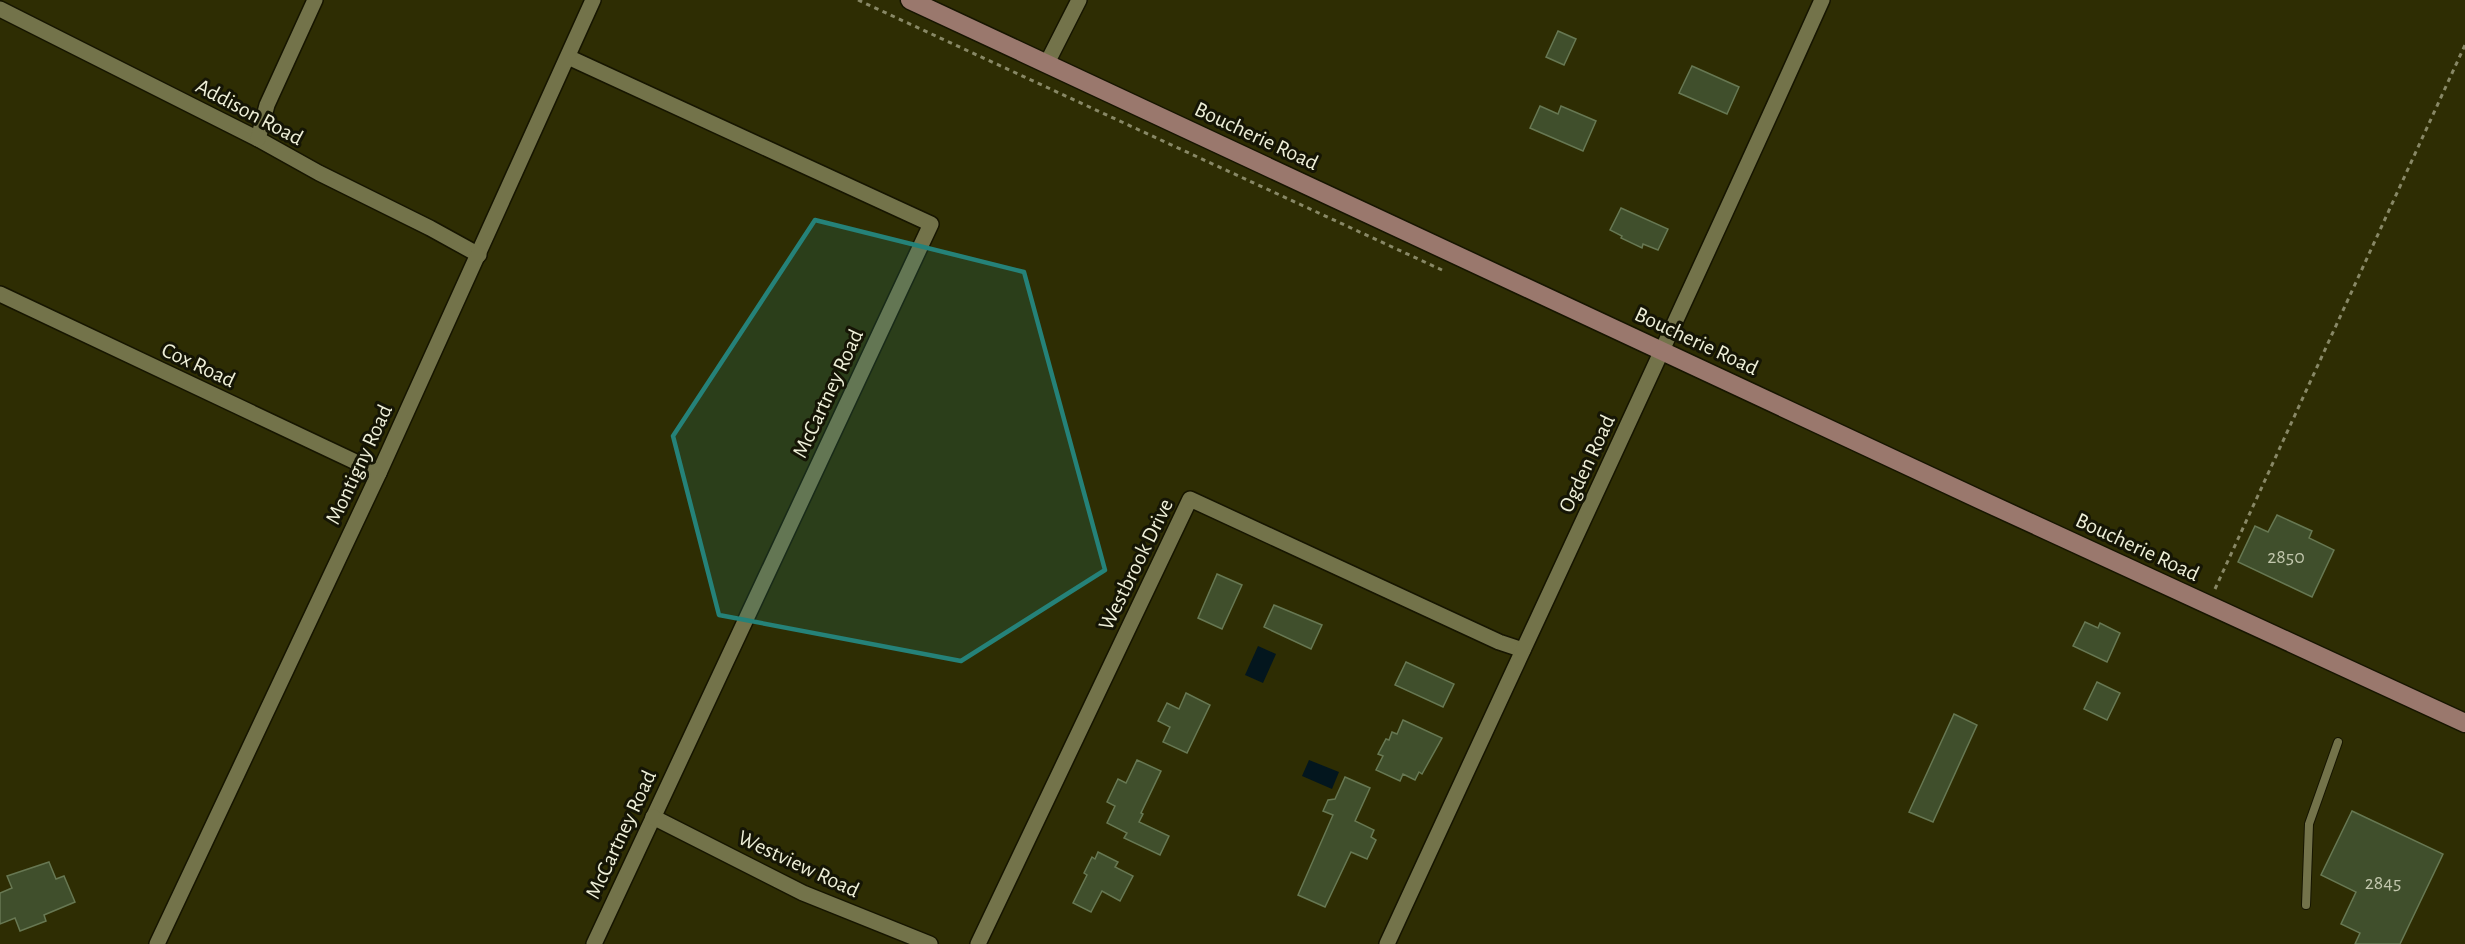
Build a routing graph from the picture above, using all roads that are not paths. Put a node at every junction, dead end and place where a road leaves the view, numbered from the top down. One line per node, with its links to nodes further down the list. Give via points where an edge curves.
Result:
1 (315, 0): 9 (street, via 267,105)
2 (593, 0): 7 (street, Montigny Road)
3 (910, 0): 8 (main road, Boucherie Road)
4 (1079, 0): 8 (street)
5 (1822, 0): 12 (street, Ogden Road)
6 (0, 9): 9 (street, Addison Road)
7 (568, 57): 10 (street, Montigny Road); 17 (street, McCartney Road, via 931,224)
8 (1047, 63): 12 (main road, Boucherie Road)
9 (258, 139): 10 (street, Addison Road)
10 (479, 255): 13 (street, Montigny Road)
11 (0, 294): 13 (street, Cox Road)
12 (1664, 351): 14 (street, Ogden Road); 15 (main road, Boucherie Road)
13 (380, 473): 19 (street, Montigny Road)
14 (1522, 650): 22 (street, Westbrook Drive, via 1190,499); 23 (street, Ogden Road)
15 (2465, 723)
16 (2338, 742): 18 (lane, via 2309,824)
17 (653, 816): 20 (street, McCartney Road); 21 (street, Westview Road, via 803,892)
18 (2306, 905)
19 (157, 944)
20 (594, 944)
21 (930, 944)
22 (978, 944)
23 (1387, 944)

